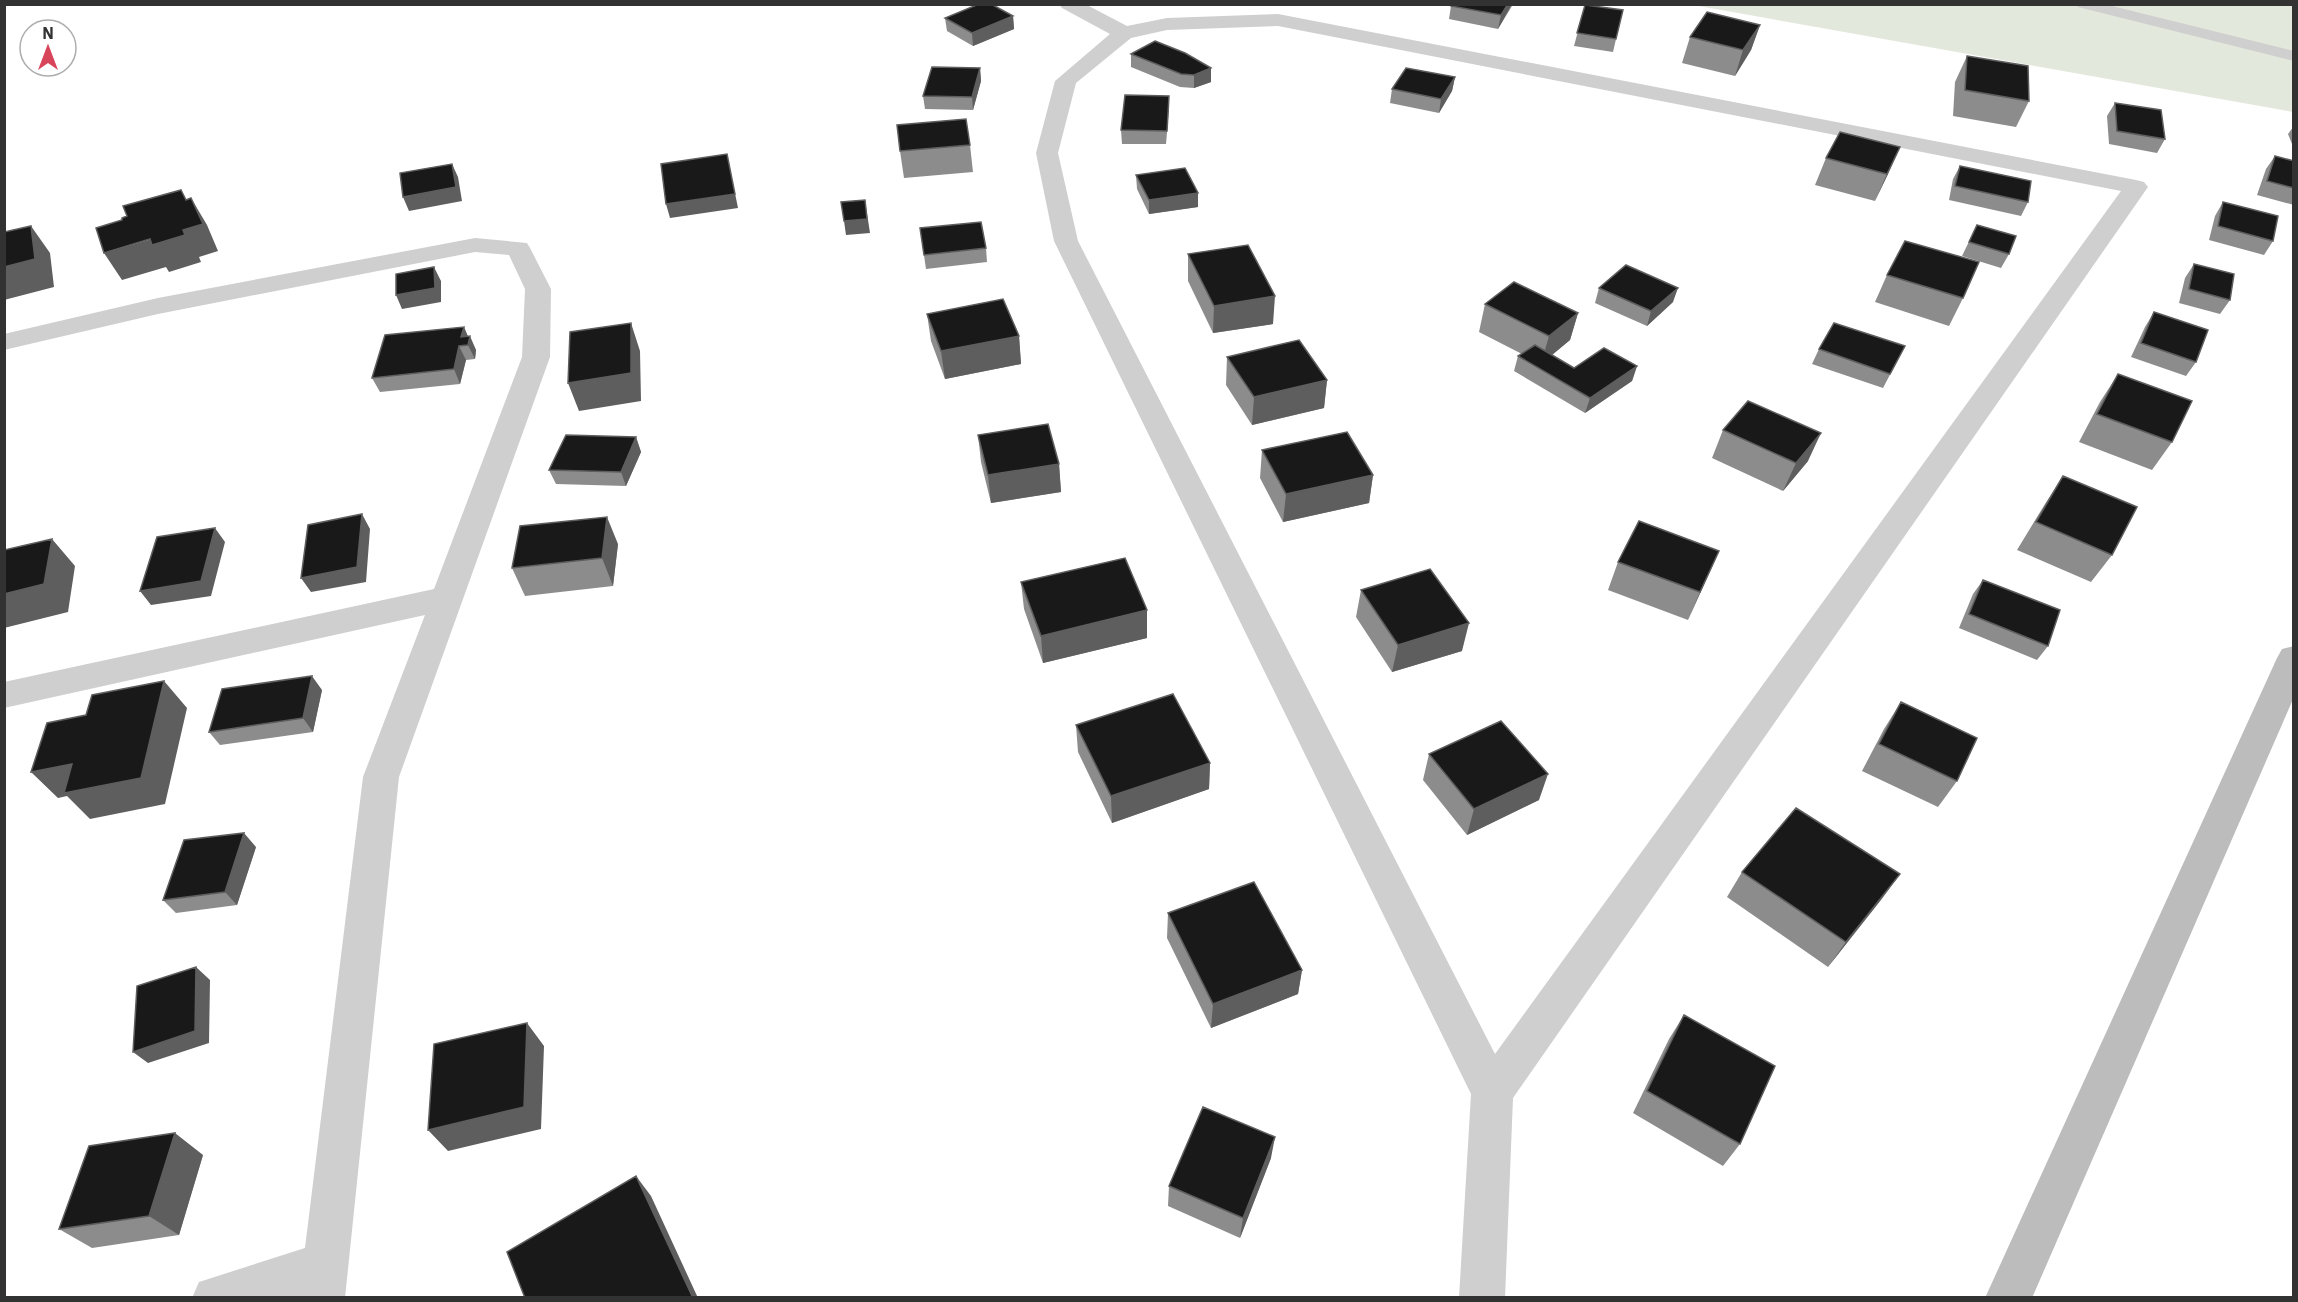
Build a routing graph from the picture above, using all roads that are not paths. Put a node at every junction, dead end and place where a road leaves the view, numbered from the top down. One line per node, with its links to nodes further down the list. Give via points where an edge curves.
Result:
1 (1069, 4): 3 (street)
2 (2083, 4): 4 (lane)
3 (1124, 33): 9 (street, via 1066,81 1047,153 1066,241); 9 (street, via 1167,24 1278,20 2136,187)
4 (2294, 57)
5 (4, 342): 6 (street, via 158,306 419,254 475,245 518,248 538,290 536,357)
6 (447, 598): 8 (street); 10 (street, via 381,777)
7 (2294, 657): 13 (street)
8 (4, 695)
9 (1492, 1092): 12 (street)
10 (324, 1281): 11 (street)
11 (215, 1298)
12 (1482, 1298)
13 (2008, 1298)

